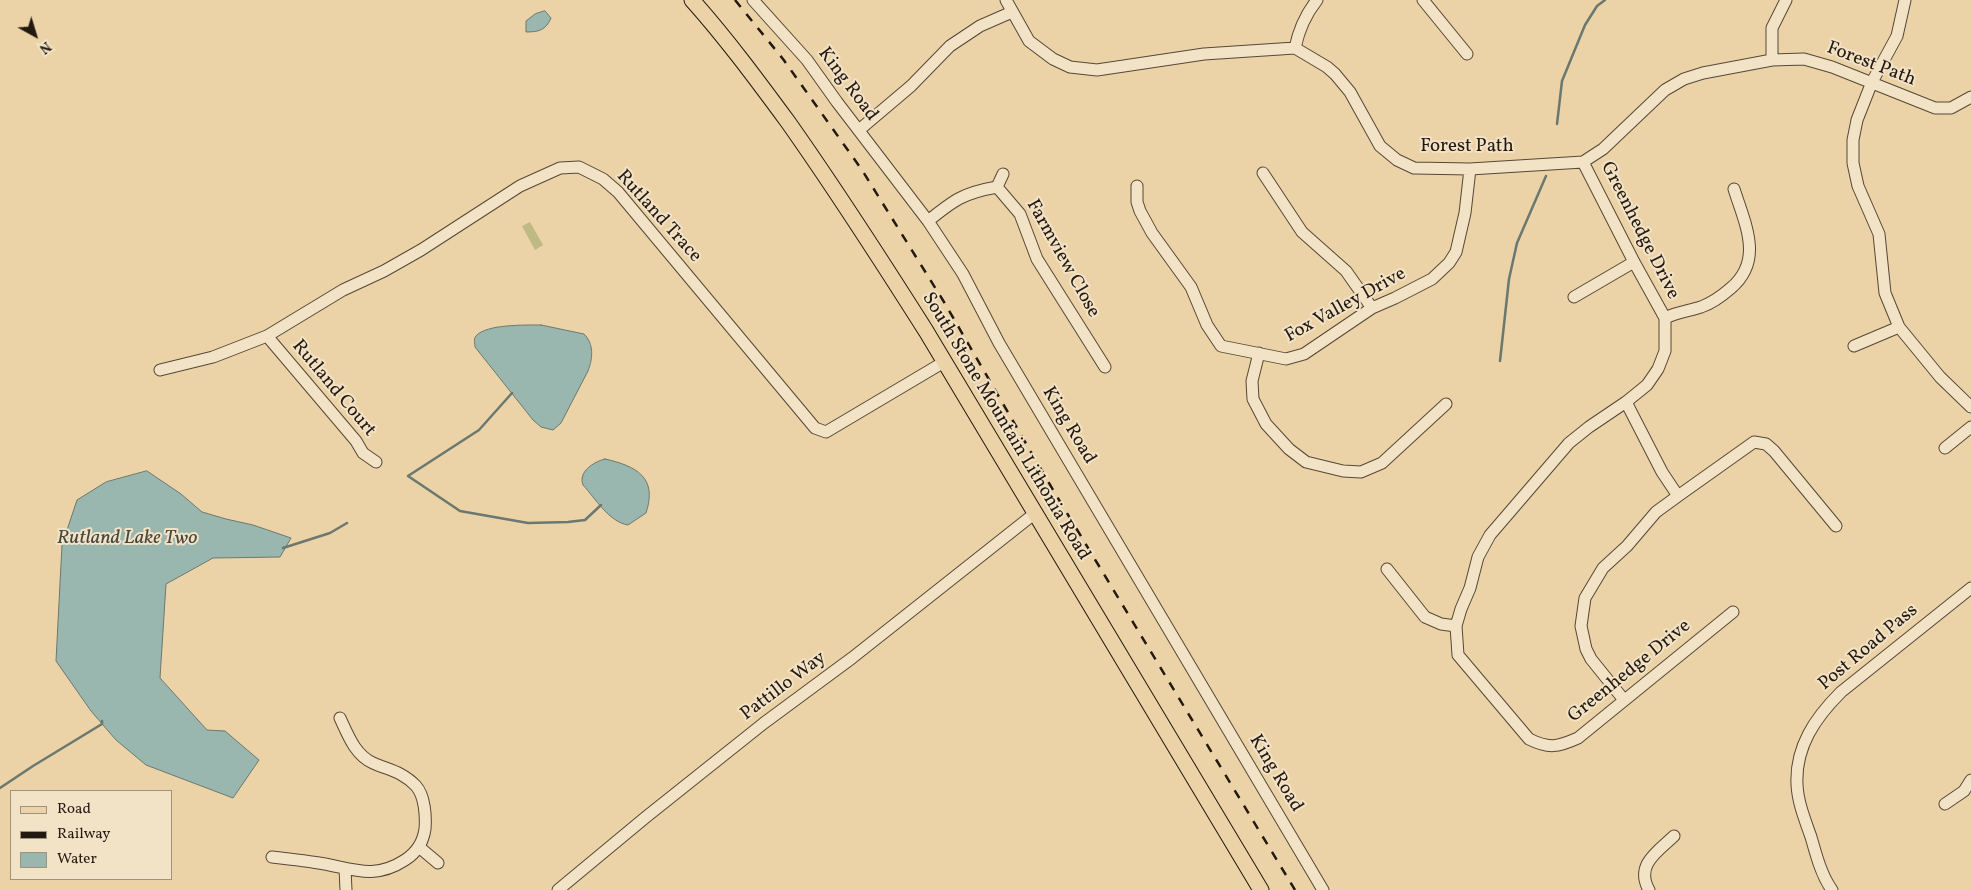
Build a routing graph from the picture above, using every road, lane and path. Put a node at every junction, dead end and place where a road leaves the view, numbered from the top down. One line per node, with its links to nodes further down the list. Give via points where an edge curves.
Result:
1 (753, 0): 14 (street, King Road, via 807,60)
2 (1006, 0): 8 (street)
3 (1317, 0): 9 (street, via 1298,30)
4 (1423, 0): 10 (street)
5 (1786, 0): 11 (street, via 1772,28)
6 (1905, 0): 12 (street, via 1897,36)
7 (694, 2): 31 (main road, South Stone Mountain Lithonia Road, via 765,91 835,189)
8 (1012, 12): 9 (street, via 1029,40 1053,60 1070,67 1097,70 1204,54); 14 (street, via 980,26 950,46 912,86)
9 (1294, 48): 16 (street, Forest Path, via 1326,66 1343,82 1380,146 1397,160 1414,168)
10 (1467, 54)
11 (1772, 60): 12 (street, Forest Path, via 1804,59); 15 (street, Forest Path, via 1684,79 1666,90 1603,149)
12 (1872, 82): 13 (street, Forest Path, via 1935,108 1952,108); 27 (street, via 1857,120 1853,163 1858,186 1879,234 1885,293)
13 (1971, 97)
14 (859, 130): 22 (street, King Road)
15 (1584, 162): 16 (street, Forest Path); 23 (street, Greenhedge Drive)
16 (1470, 169): 25 (street, Fox Valley Drive, via 1465,213 1456,252 1449,264 1432,279)
17 (1263, 173): 25 (street, via 1302,232 1346,271)
18 (1003, 174): 20 (street)
19 (1137, 186): 30 (street, Fox Valley Drive, via 1140,211 1191,287 1207,325 1222,346)
20 (997, 187): 22 (street, via 970,192); 32 (street, Farmview Close, via 1020,214 1037,259)
21 (1734, 189): 26 (street, via 1750,247 1746,270 1725,293 1702,307)
22 (928, 221): 59 (street, King Road, via 963,274 999,343)
23 (1634, 262): 24 (street); 26 (street, Greenhedge Drive)
24 (1574, 297)
25 (1372, 308): 30 (street, Fox Valley Drive, via 1304,354 1286,359)
26 (1665, 318): 34 (street, Greenhedge Drive, via 1665,351 1658,369 1647,385)
27 (1899, 327): 29 (street); 36 (street, via 1940,378)
28 (267, 336): 31 (street, Rutland Trace, via 343,290 421,250 520,186 560,168 579,167 603,179 618,192 815,428 826,432); 33 (street, Rutland Trace, via 213,357); 39 (street, Rutland Court, via 363,453)
29 (1854, 346)
30 (1259, 353): 35 (street, via 1252,381 1254,399 1266,424 1306,462 1360,472 1368,469 1382,463)
31 (944, 362): 41 (main road, South Stone Mountain Lithonia Road)
32 (1105, 367)
33 (160, 370)
34 (1626, 402): 40 (street); 46 (street, Greenhedge Drive, via 1569,443 1490,535 1478,557)
35 (1446, 404)
36 (1971, 407)
37 (1971, 427): 38 (street)
38 (1945, 448)
39 (376, 462)
40 (1678, 496): 42 (street, via 1754,442 1766,444); 47 (street, via 1656,512 1603,568 1585,598 1581,626 1586,649)
41 (1034, 514): 57 (street, Pattillo Way, via 852,658 762,724); 58 (main road, South Stone Mountain Lithonia Road)
42 (1836, 526)
43 (1387, 569): 46 (street, via 1426,617)
44 (1969, 594): 61 (street, Post Road Pass, via 1841,692 1812,726 1802,746 1797,785 1800,805)
45 (1733, 612): 47 (street, Greenhedge Drive)
46 (1456, 626): 47 (street, Greenhedge Drive, via 1458,655 1520,731 1539,744 1562,746 1578,738)
47 (1624, 700)
48 (340, 718): 52 (street, via 364,758 400,773 418,788 426,822)
49 (1971, 780): 50 (street, via 1964,791)
50 (1944, 804)
51 (1674, 836): 60 (street, via 1646,864 1644,882)
52 (419, 847): 54 (street); 55 (street, via 395,866 377,872)
53 (272, 857): 55 (street)
54 (438, 863)
55 (346, 869): 56 (street)
56 (346, 890)
57 (558, 890)
58 (1261, 890)
59 (1323, 890)
60 (1649, 890)
61 (1832, 890)

